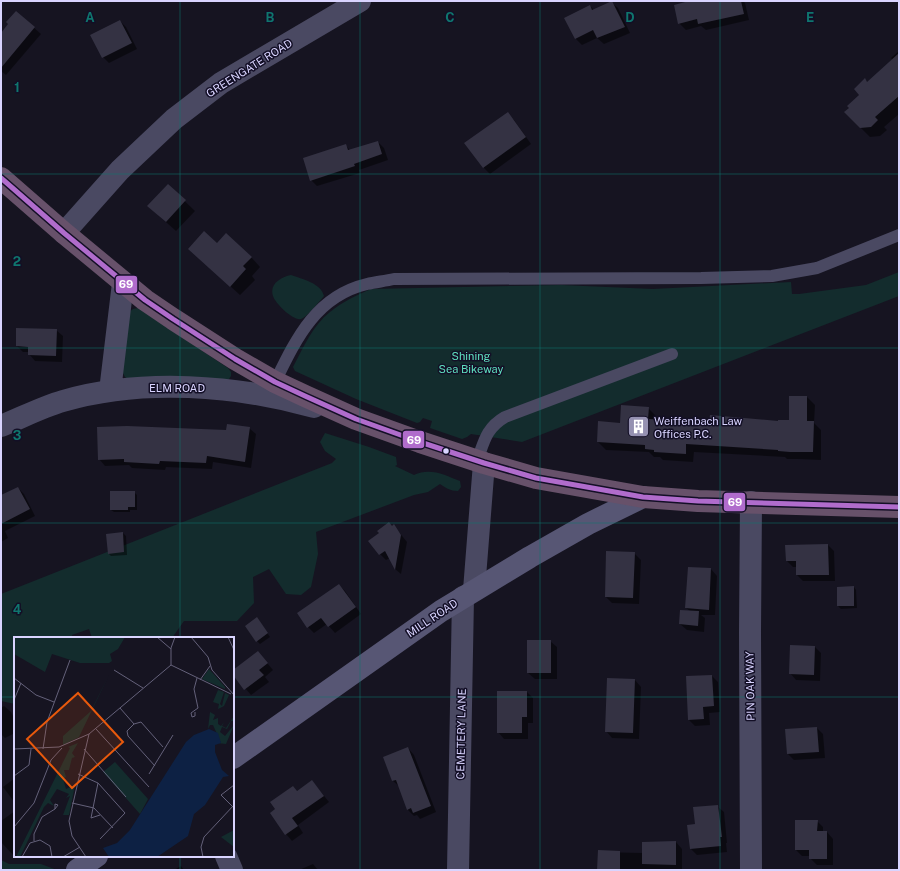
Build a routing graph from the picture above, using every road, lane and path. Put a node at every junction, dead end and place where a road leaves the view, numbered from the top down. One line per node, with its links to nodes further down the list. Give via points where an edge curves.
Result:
1 (360, 1): 3 (street, GREENGATE ROAD, via 221,83 174,119 120,170)
2 (1, 178): 3 (highway)
3 (64, 233): 5 (highway)
4 (899, 235): 7 (lane, via 817,268 772,276 394,279 366,284 337,296 311,319 294,343)
5 (123, 283): 7 (highway, via 173,319); 8 (street)
6 (672, 354): 11 (lane, via 505,417 487,434)
7 (275, 382): 9 (highway)
8 (110, 391): 9 (street, ELM ROAD, via 138,388 223,389 282,398); 10 (street, ELM ROAD, via 61,401)
9 (356, 419): 11 (highway)
10 (1, 426)
11 (481, 462): 12 (highway, via 536,478); 15 (street, CEMETERY LANE)
12 (643, 497): 13 (highway); 15 (street, MILL ROAD, via 588,524)
13 (751, 502): 14 (highway); 22 (street, PIN OAK WAY)
14 (899, 507)
15 (469, 594): 16 (street, MILL ROAD); 21 (street, CEMETERY LANE)
16 (234, 757)
17 (96, 857): 19 (street)
18 (226, 857): 20 (street)
19 (77, 870)
20 (232, 870)
21 (458, 870)
22 (751, 870)

